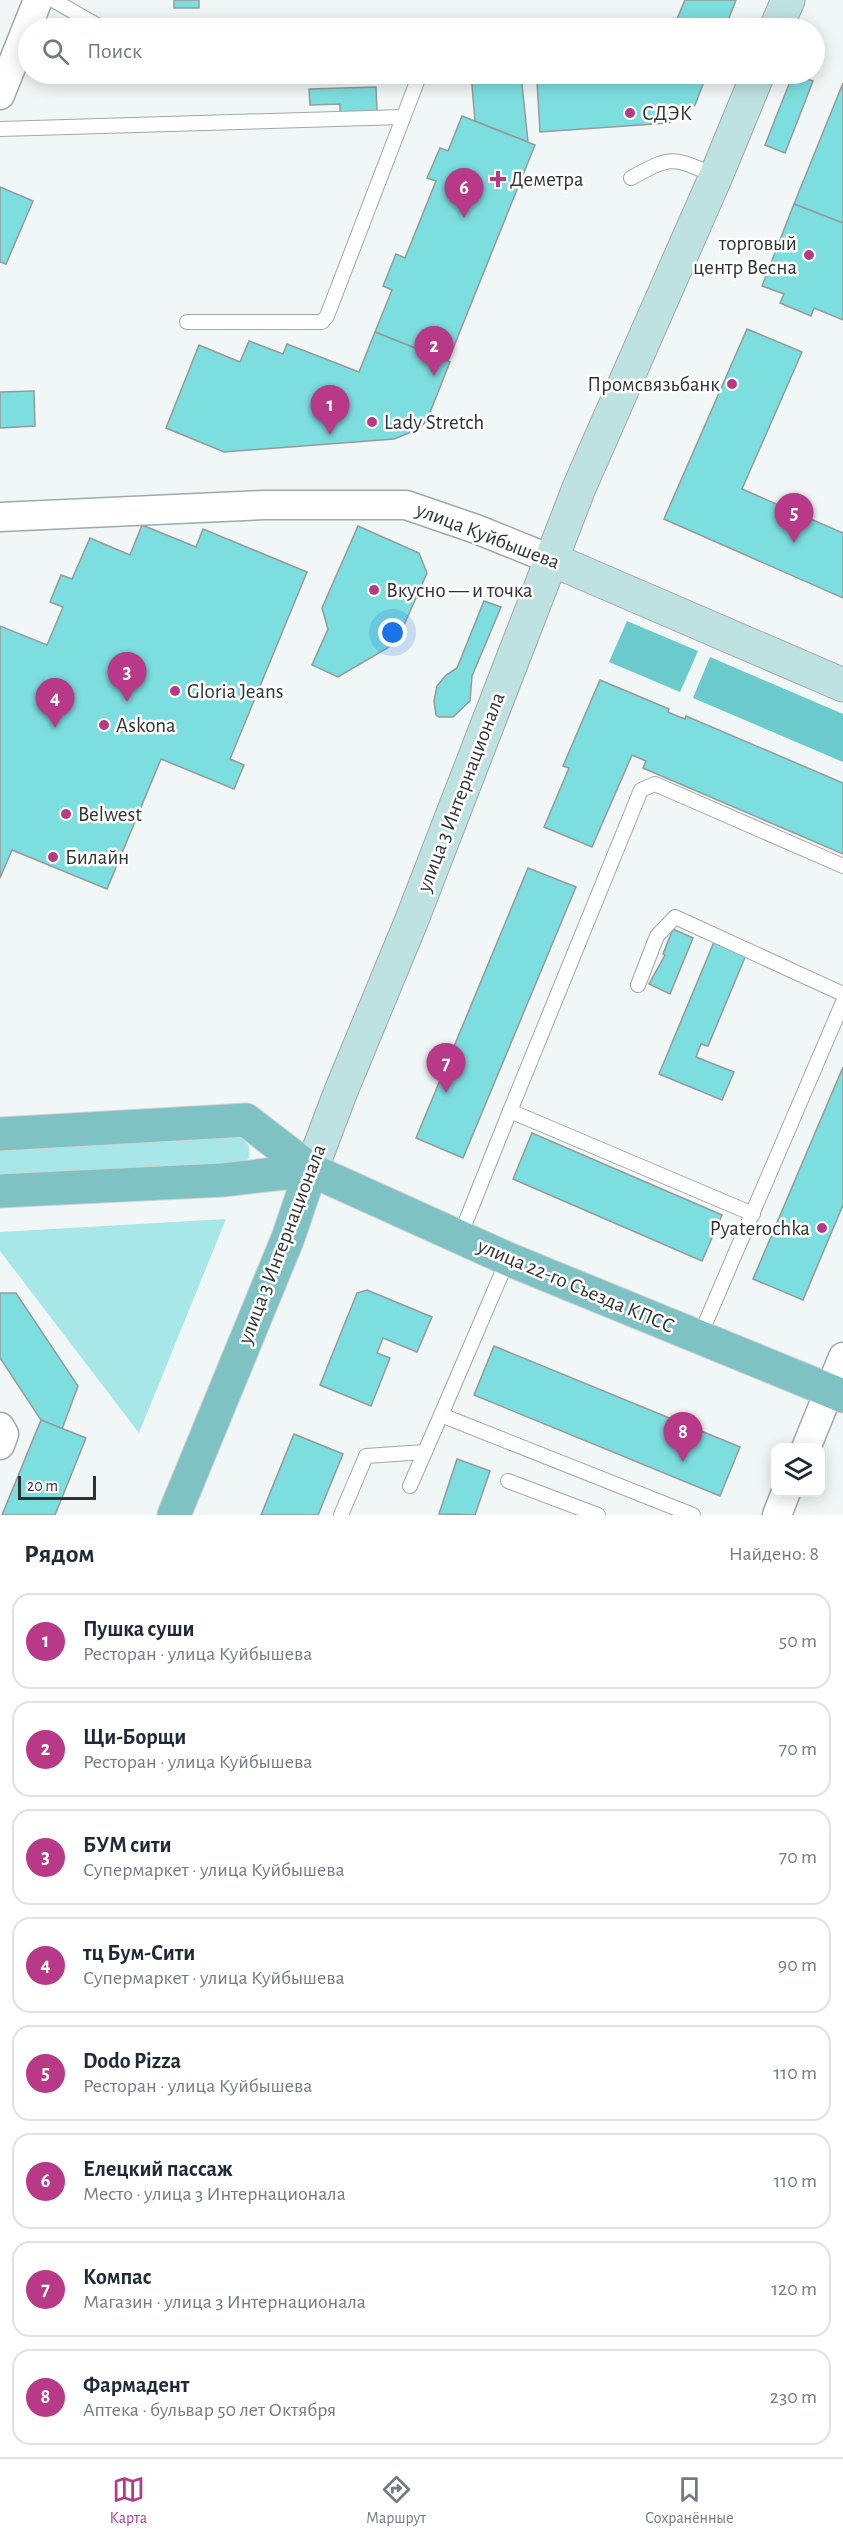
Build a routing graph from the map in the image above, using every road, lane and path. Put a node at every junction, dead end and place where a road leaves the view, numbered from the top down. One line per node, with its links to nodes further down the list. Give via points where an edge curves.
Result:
1 (38, 0): 4 (street)
2 (52, 0): 5 (lane)
3 (788, 0): 6 (main road)
4 (31, 18)
5 (84, 18)
6 (780, 18)
7 (18, 50): 10 (street)
8 (416, 84): 11 (lane)
9 (754, 84): 13 (main road, улица 3 Интернационала)
10 (0, 95)
11 (403, 117): 12 (lane); 15 (lane, via 322,322)
12 (0, 129)
13 (716, 176): 14 (lane, via 682,161 663,160); 17 (main road, улица 3 Интернационала, via 579,488)
14 (631, 178)
15 (187, 322)
16 (0, 517): 17 (street, улица Куйбышева, via 264,505 406,505)
17 (553, 560): 18 (main road, улица Куйбышева); 25 (main road, улица 3 Интернационала)
18 (843, 685)
19 (843, 866): 23 (lane, via 655,784 641,790)
20 (638, 985): 21 (lane, via 657,936 675,917)
21 (843, 994)
22 (843, 1002): 27 (lane)
23 (510, 1111): 27 (lane); 28 (lane)
24 (0, 1134): 25 (main road, улица 22-го Съезда КПСС, via 246,1120)
25 (311, 1170): 26 (main road, via 223,1180); 28 (main road, улица 22-го Съезда КПСС); 41 (main road, улица 3 Интернационала, via 288,1238)
26 (0, 1191)
27 (753, 1214): 30 (lane)
28 (460, 1236): 29 (main road, улица 22-го Съезда КПСС)
29 (508, 1258): 30 (main road, улица 22-го Съезда КПСС); 33 (lane)
30 (699, 1338): 32 (main road, улица 22-го Съезда КПСС)
31 (843, 1357): 32 (street)
32 (836, 1393): 35 (street)
33 (441, 1415): 37 (lane); 44 (lane)
34 (0, 1427): 36 (street, via 4,1434)
35 (809, 1443)
36 (0, 1445)
37 (425, 1452): 39 (lane); 42 (lane, via 366,1455)
38 (508, 1481): 43 (lane)
39 (410, 1486)
40 (784, 1497): 45 (street)
41 (174, 1515)
42 (341, 1515)
43 (598, 1515)
44 (693, 1515)
45 (777, 1515)

